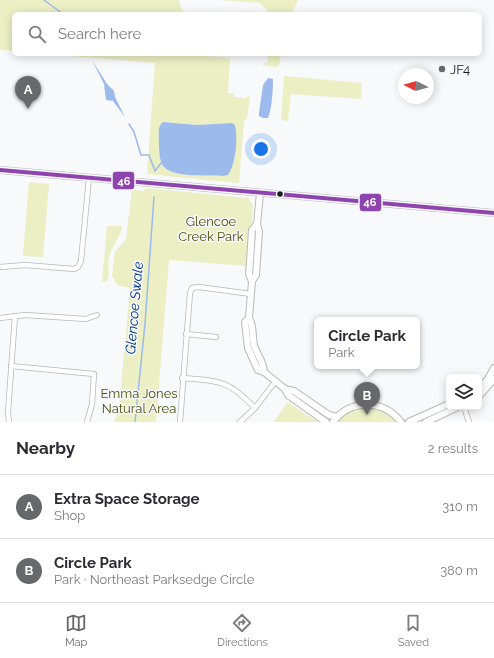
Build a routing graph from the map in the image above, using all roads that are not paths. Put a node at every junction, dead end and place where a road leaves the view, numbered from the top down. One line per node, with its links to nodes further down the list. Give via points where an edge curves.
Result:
1 (0, 170): 2 (street)
2 (89, 178): 3 (street); 5 (street, via 81,261 78,267)
3 (260, 192): 4 (street); 6 (street, via 256,275 252,281)
4 (494, 213)
5 (0, 267)
6 (251, 294): 10 (street, via 192,288); 16 (street, via 249,318 245,322 246,341 258,370)
7 (97, 315): 8 (street, via 86,319)
8 (15, 316): 9 (street); 12 (street)
9 (0, 318)
10 (186, 334): 11 (street); 14 (street)
11 (216, 337)
12 (11, 366): 25 (street); 26 (street, via 94,374 92,404)
13 (494, 368): 17 (street)
14 (182, 378): 21 (street, via 216,380 229,385); 27 (street)
15 (494, 379): 19 (street)
16 (275, 382): 18 (street); 21 (street)
17 (482, 386)
18 (285, 390): 24 (street, via 294,391); 29 (street, via 288,395)
19 (482, 393)
20 (446, 405): 31 (street)
21 (255, 408): 28 (street)
22 (452, 410): 32 (street)
23 (465, 410): 33 (street)
24 (335, 419): 30 (street, via 354,406 368,404 387,410)
25 (9, 422)
26 (87, 422)
27 (180, 422)
28 (240, 422)
29 (326, 422)
30 (401, 422)
31 (409, 422)
32 (426, 422)
33 (469, 422)

